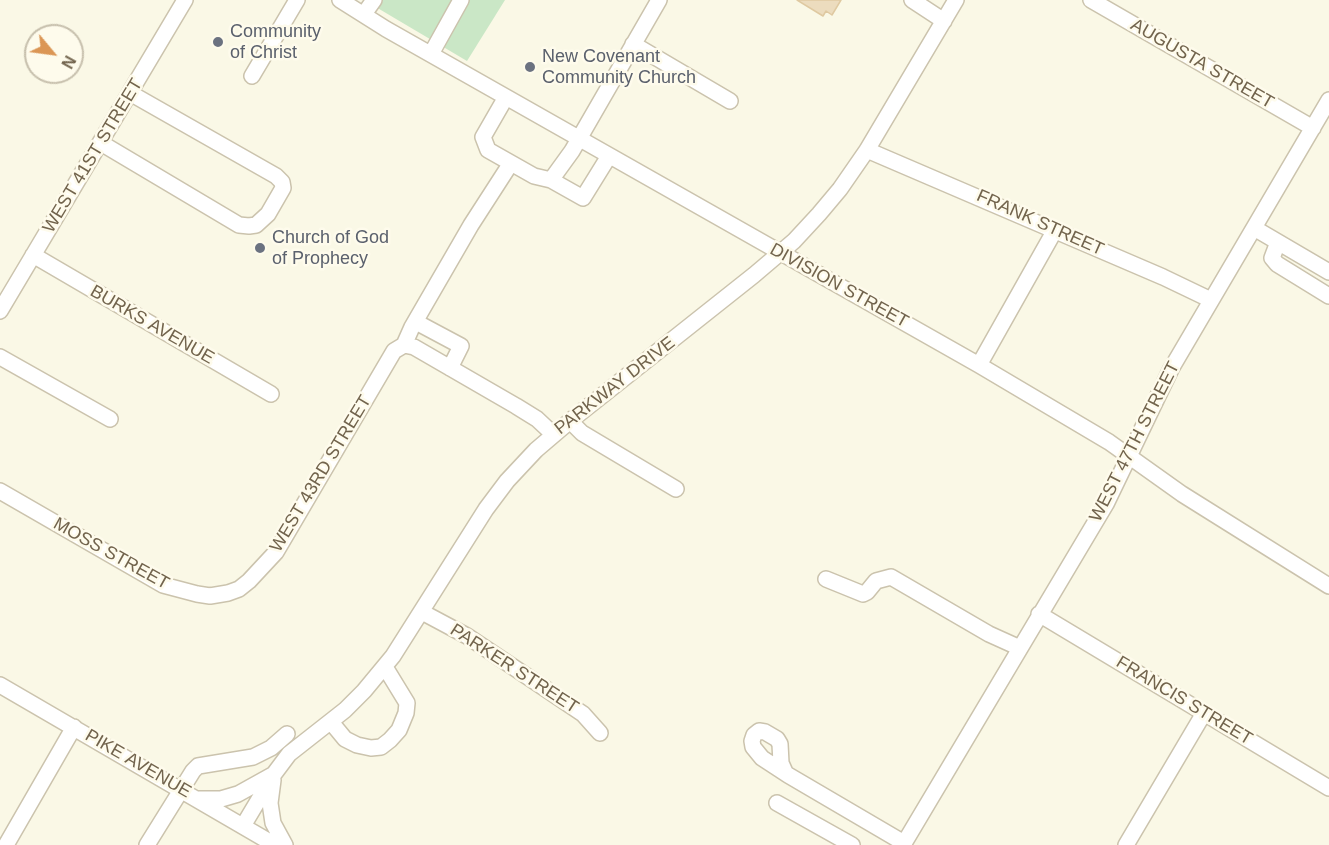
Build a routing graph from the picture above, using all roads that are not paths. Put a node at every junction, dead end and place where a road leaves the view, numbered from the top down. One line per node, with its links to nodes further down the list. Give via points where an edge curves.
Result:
1 (185, 0): 15 (street, WEST 41ST STREET)
2 (297, 0): 14 (street)
3 (340, 0): 10 (street, DIVISION STREET)
4 (374, 0): 10 (street)
5 (461, 0): 13 (street)
6 (659, 0): 12 (street)
7 (912, 0): 11 (street)
8 (956, 0): 11 (street, PARKWAY DRIVE)
9 (1091, 0): 19 (street, AUGUSTA STREET)
10 (364, 14): 13 (street, DIVISION STREET)
11 (944, 21): 22 (street, PARKWAY DRIVE)
12 (633, 44): 18 (street); 20 (street)
13 (430, 54): 16 (street, DIVISION STREET)
14 (252, 76)
15 (130, 93): 21 (street, WEST 41ST STREET); 21 (street, via 276,176 283,188 268,214 256,225 239,225)
16 (506, 97): 20 (street, DIVISION STREET); 24 (street, via 483,137 488,150)
17 (1329, 100): 19 (street, WEST 47TH STREET)
18 (730, 101)
19 (1313, 128): 26 (street, WEST 47TH STREET)
20 (578, 138): 23 (street, DIVISION STREET); 25 (street)
21 (100, 143): 30 (street, WEST 41ST STREET)
22 (867, 150): 27 (street, FRANK STREET); 29 (street, PARKWAY DRIVE, via 819,214)
23 (609, 156): 25 (street, via 583,198); 29 (street, DIVISION STREET)
24 (511, 163): 25 (street); 35 (street, WEST 43RD STREET)
25 (551, 180)
26 (1254, 228): 28 (street); 33 (street, WEST 47TH STREET)
27 (1055, 230): 33 (street, FRANK STREET); 38 (street)
28 (1278, 242): 31 (street); 32 (street, via 1272,258 1277,264)
29 (780, 253): 38 (street, DIVISION STREET); 42 (street, PARKWAY DRIVE)
30 (33, 255): 34 (street, WEST 41ST STREET); 40 (street, BURKS AVENUE)
31 (1329, 272)
32 (1329, 296)
33 (1211, 300): 44 (street, WEST 47TH STREET, via 1171,369)
34 (1, 305)
35 (416, 322): 36 (street, WEST 43RD STREET); 39 (street, via 461,346)
36 (404, 345): 39 (street); 49 (street, WEST 43RD STREET, via 394,351 276,552 249,581)
37 (0, 357): 41 (street)
38 (979, 365): 44 (street, DIVISION STREET)
39 (450, 368): 43 (street, via 537,419)
40 (272, 394)
41 (110, 418)
42 (570, 421): 43 (street, PARKWAY DRIVE); 45 (street, via 582,433)
43 (553, 434): 50 (street, PARKWAY DRIVE, via 486,509)
44 (1130, 457): 48 (street, DIVISION STREET); 51 (street, WEST 47TH STREET)
45 (676, 489)
46 (0, 491): 49 (street, MOSS STREET, via 163,585 210,596)
47 (826, 579): 52 (street, via 863,594 876,581 891,577)
48 (1329, 585)
49 (228, 593)
50 (422, 612): 53 (street, PARKWAY DRIVE); 58 (street, PARKER STREET, via 467,636 584,714)
51 (1039, 614): 52 (street, WEST 47TH STREET); 55 (street, FRANCIS STREET)
52 (1020, 648): 67 (street, WEST 47TH STREET)
53 (385, 668): 56 (street, PARKWAY DRIVE); 56 (street, via 406,702 406,713 390,740 381,747 357,746)
54 (0, 685): 57 (street, PIKE AVENUE)
55 (1204, 713): 62 (street, FRANCIS STREET); 73 (street)
56 (331, 722): 61 (street, PARKWAY DRIVE, via 288,754)
57 (74, 728): 63 (street, PIKE AVENUE); 68 (street)
58 (600, 733)
59 (286, 734): 63 (street, via 254,757 198,766)
60 (785, 772): 67 (street)
61 (274, 774): 64 (street, PARKWAY DRIVE, via 238,794); 66 (street, PARKWAY DRIVE); 71 (street, via 270,804 273,823)
62 (1329, 788)
63 (181, 790): 64 (street, PIKE AVENUE); 69 (street)
64 (198, 799): 66 (street, PIKE AVENUE)
65 (777, 803): 72 (street)
66 (243, 826): 70 (street, PIKE AVENUE)
67 (903, 844)
68 (6, 845)
69 (147, 845)
70 (275, 845)
71 (285, 845)
72 (852, 845)
73 (1126, 845)

